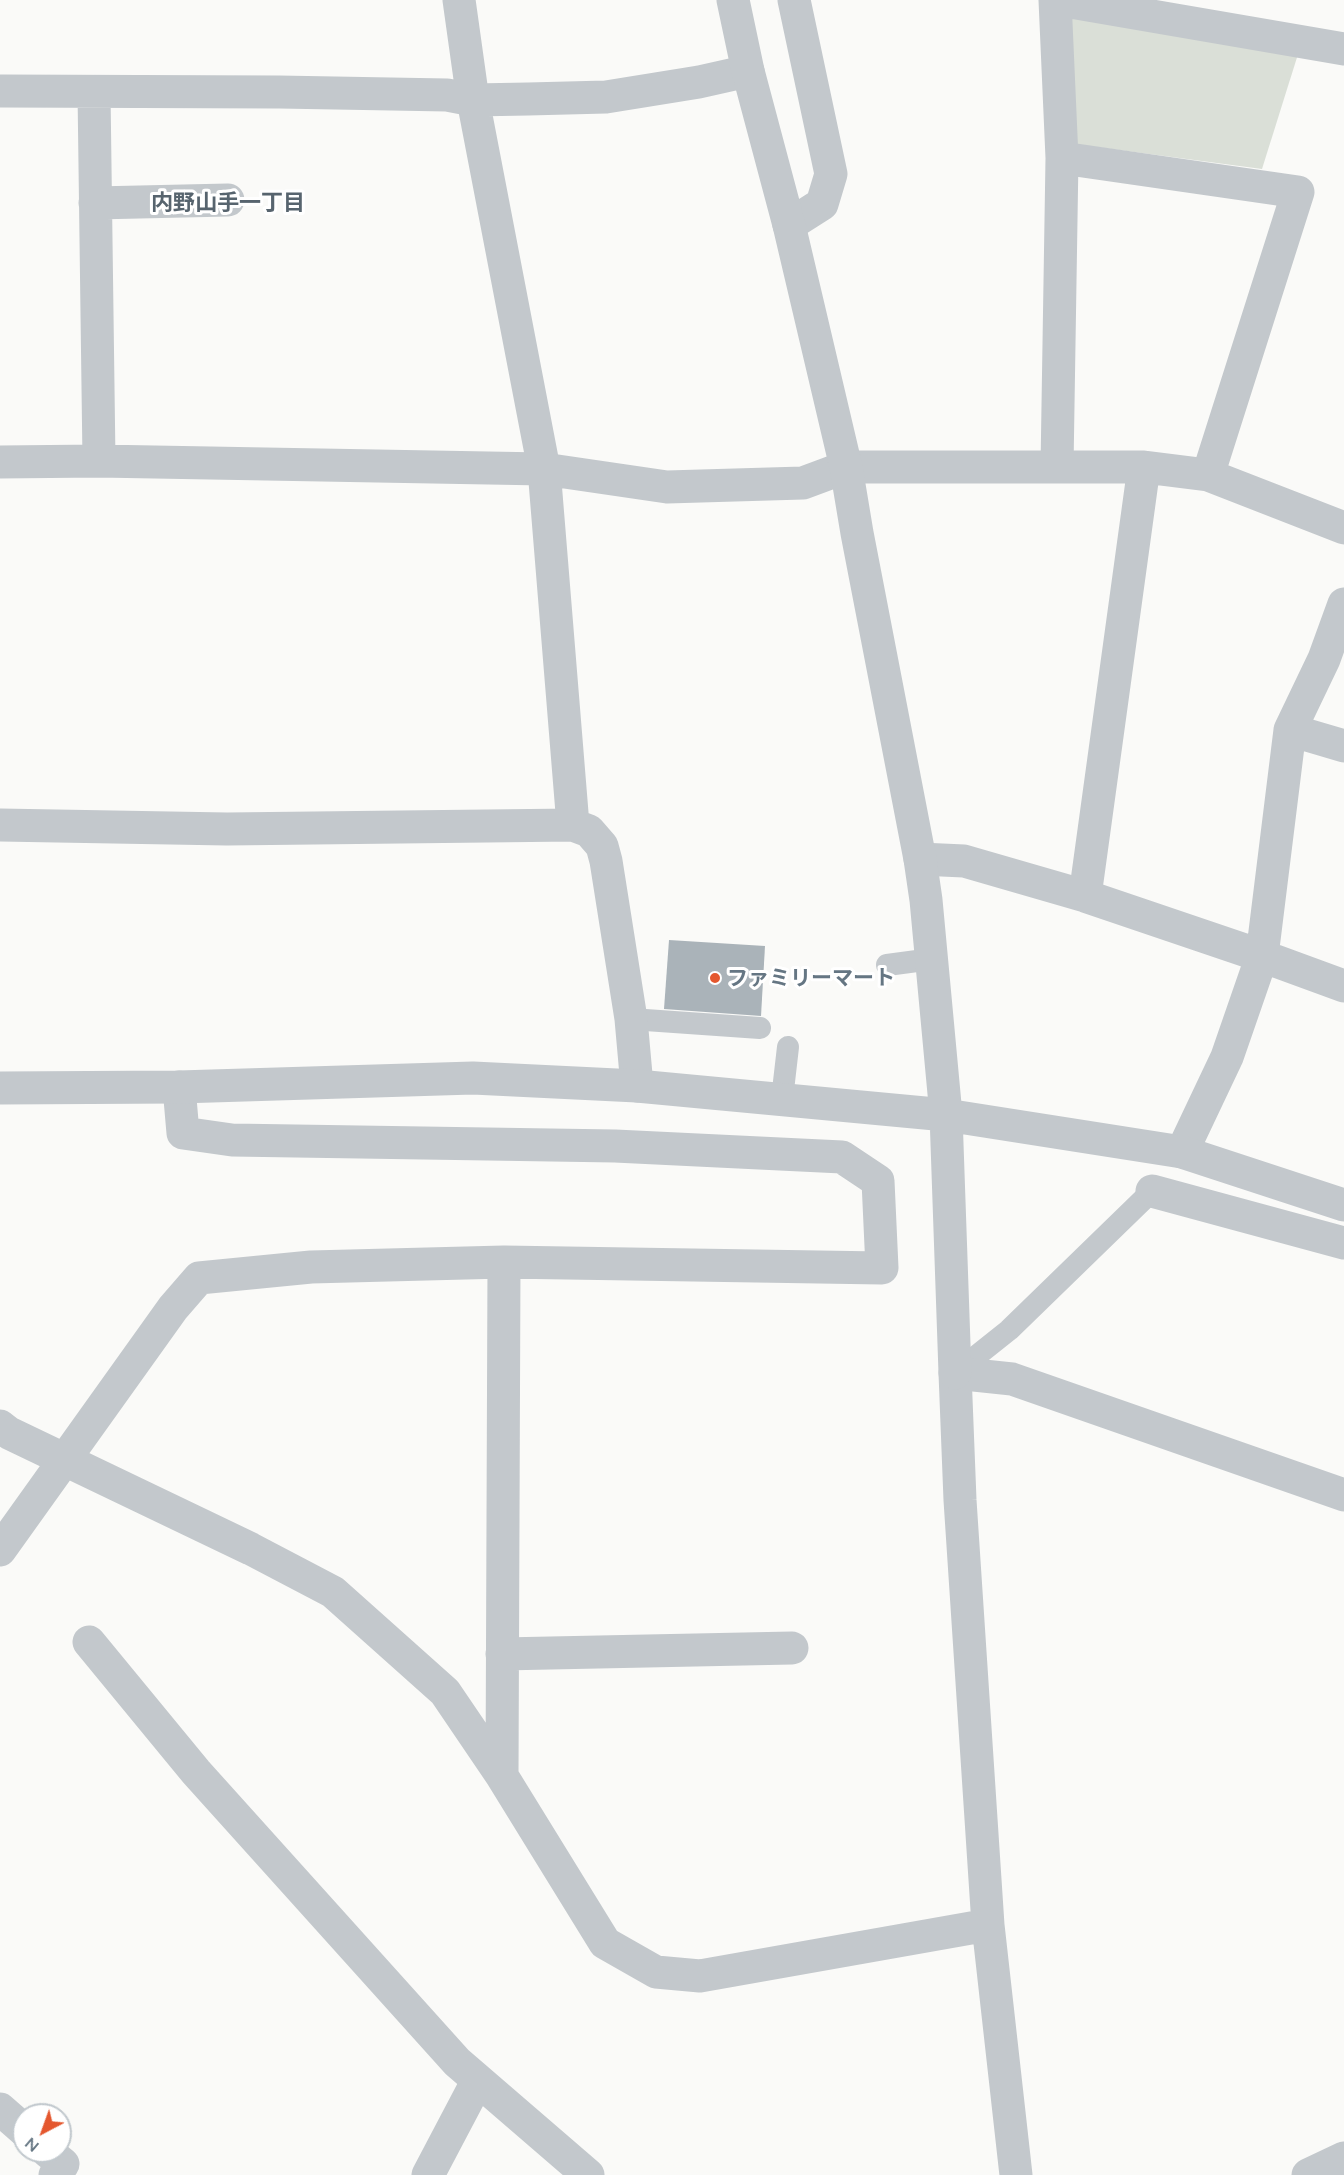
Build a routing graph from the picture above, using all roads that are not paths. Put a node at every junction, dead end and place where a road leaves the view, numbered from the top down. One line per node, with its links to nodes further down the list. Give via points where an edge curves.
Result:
1 (459, 0): 9 (street)
2 (733, 0): 6 (street)
3 (794, 0): 13 (street, via 831,174 822,204)
4 (1057, 0): 5 (street); 10 (street)
5 (1344, 49)
6 (748, 70): 9 (street, via 606,97); 13 (street)
7 (0, 91): 8 (street)
8 (94, 92): 9 (street, via 435,95); 12 (street)
9 (473, 100): 19 (street)
10 (1062, 159): 17 (street); 20 (street, via 1298,192)
11 (228, 200): 12 (street)
12 (95, 203): 14 (street)
13 (789, 225): 16 (street)
14 (99, 461): 15 (street); 19 (street)
15 (0, 462)
16 (846, 467): 17 (street); 19 (street, via 804,483 667,487); 27 (street)
17 (1057, 467): 18 (street)
18 (1144, 467): 20 (street); 28 (street)
19 (544, 469): 26 (street)
20 (1208, 475): 21 (street)
21 (1344, 528)
22 (1344, 604): 23 (street, via 1324,659)
23 (1290, 730): 24 (street); 29 (street)
24 (1344, 747)
25 (0, 825): 26 (street, via 227,829)
26 (573, 825): 33 (street, via 590,831 602,846)
27 (920, 859): 28 (street, via 964,861); 30 (street)
28 (1085, 896): 29 (street)
29 (1262, 956): 32 (street); 41 (street, via 1227,1057)
30 (932, 959): 31 (lane); 40 (street)
31 (886, 965)
32 (1344, 986)
33 (631, 1019): 34 (lane); 36 (street)
34 (760, 1028)
35 (788, 1047): 39 (lane)
36 (637, 1086): 37 (street, via 473,1078); 39 (street)
37 (179, 1087): 38 (street); 45 (street, via 183,1132 232,1140 615,1146 842,1157 878,1181 882,1268)
38 (0, 1088)
39 (782, 1099): 40 (street)
40 (946, 1115): 41 (street); 46 (street)
41 (1182, 1152): 43 (street)
42 (1152, 1191): 44 (street); 46 (lane, via 1009,1330)
43 (1344, 1205)
44 (1344, 1243)
45 (504, 1262): 48 (street, via 311,1267 199,1278 173,1308); 53 (street)
46 (955, 1373): 49 (street, via 1012,1379); 55 (street)
47 (0, 1426): 48 (street)
48 (65, 1459): 50 (street); 54 (street, via 333,1592 445,1692)
49 (1344, 1495)
50 (0, 1550)
51 (89, 1642): 56 (street, via 196,1772 457,2062)
52 (792, 1648): 53 (street)
53 (502, 1654): 54 (street)
54 (502, 1776): 55 (street, via 605,1942 656,1972 700,1976)
55 (988, 1925): 64 (street)
56 (478, 2080): 62 (street); 63 (street)
57 (0, 2109): 58 (street)
58 (12, 2120)
59 (1344, 2158): 65 (street)
60 (62, 2163): 61 (street)
61 (55, 2175)
62 (428, 2175)
63 (588, 2175)
64 (1016, 2175)
65 (1308, 2175)

